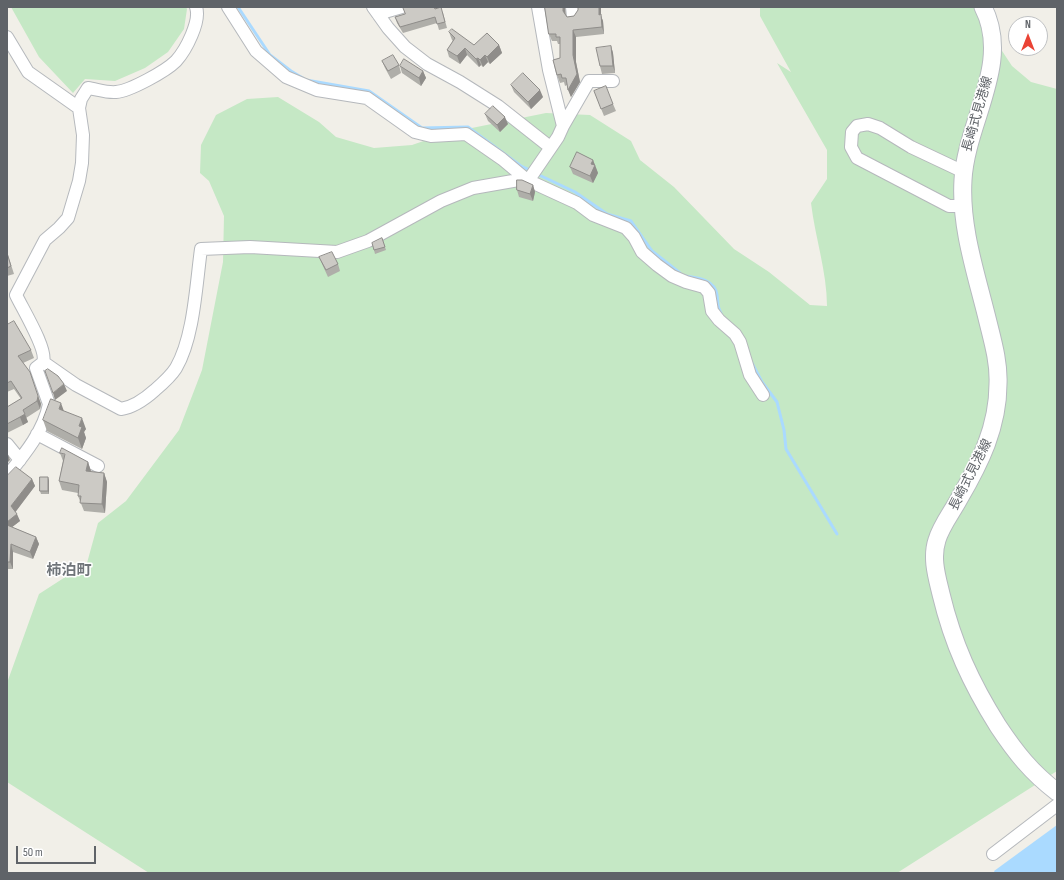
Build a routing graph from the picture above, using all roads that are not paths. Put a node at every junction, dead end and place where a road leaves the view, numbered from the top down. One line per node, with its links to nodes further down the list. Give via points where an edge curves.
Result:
1 (196, 7): 9 (street, via 193,32 176,60 155,75 116,92 88,88)
2 (228, 7): 13 (street, via 256,51 286,77 317,90 367,98 419,134 466,134)
3 (402, 7): 6 (street)
4 (538, 7): 10 (street, via 549,70)
5 (983, 7): 12 (main road, 長崎式見港線, via 992,34 992,63 968,141)
6 (375, 10): 11 (street, via 405,47 427,64 498,106)
7 (7, 37): 9 (street, via 28,72)
8 (613, 81): 10 (street, via 589,80)
9 (78, 108): 15 (street, via 83,135 82,163 68,218 45,240 16,295 40,341 44,354)
10 (563, 126): 11 (street)
11 (550, 147): 13 (street)
12 (964, 172): 14 (main road, 長崎式見港線); 14 (street, via 911,147 880,128 863,124 852,132 851,146 857,158 949,206)
13 (530, 176): 15 (street, via 473,188 441,201 368,241 337,252 250,247 201,249 185,350 175,370 148,397 129,408 121,409 76,385); 16 (street, via 593,215 626,228 642,252 672,276 704,287 709,293 712,311 740,342 750,375)
14 (964, 206): 22 (main road, 長崎式見港線, via 971,251 997,360 998,391 992,433 972,478 937,539 934,563 948,622 966,671 983,703 1026,765)
15 (43, 362): 17 (street, via 36,368 50,404)
16 (763, 395)
17 (37, 434): 19 (street); 20 (street)
18 (7, 444): 19 (street)
19 (20, 460): 21 (street)
20 (98, 466)
21 (7, 476)
22 (1057, 792)
23 (1057, 805): 24 (street)
24 (993, 854)

